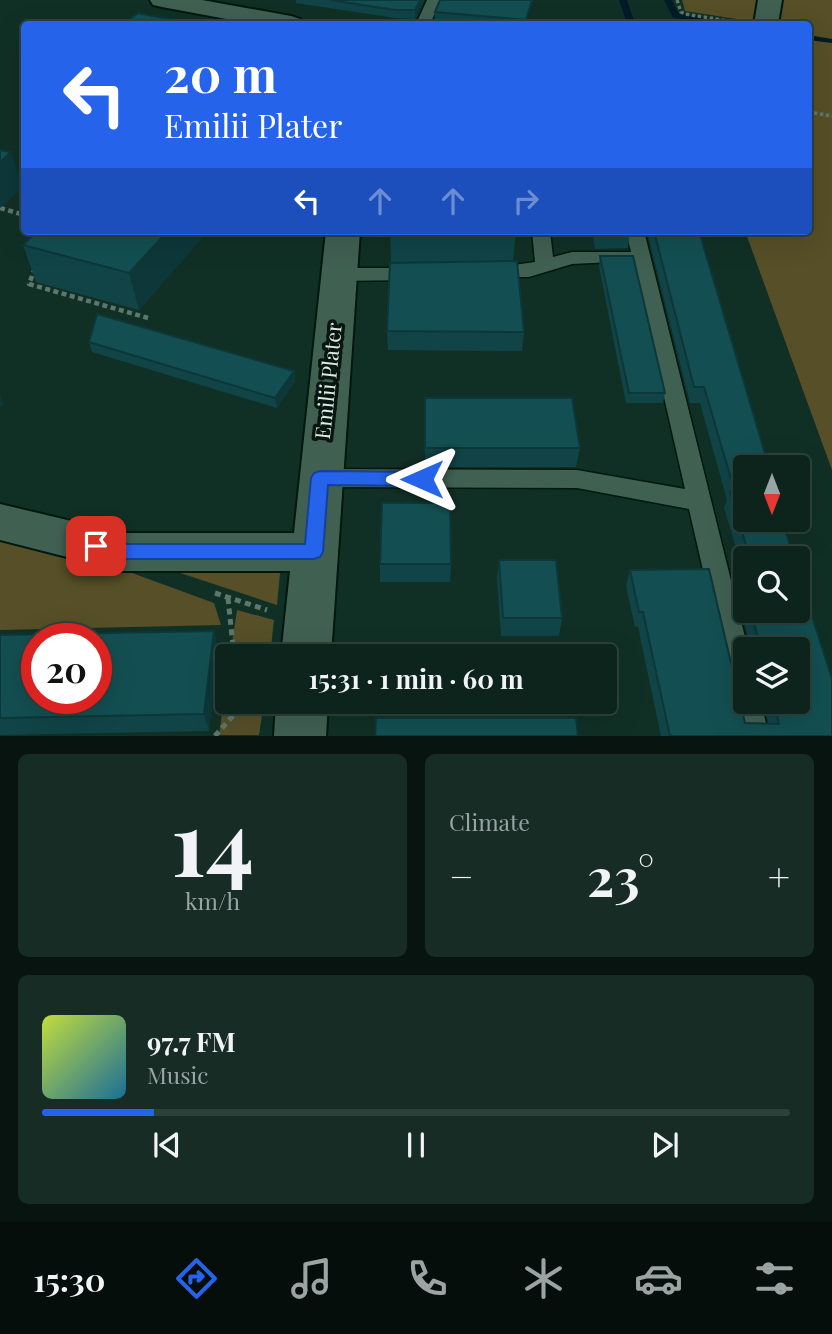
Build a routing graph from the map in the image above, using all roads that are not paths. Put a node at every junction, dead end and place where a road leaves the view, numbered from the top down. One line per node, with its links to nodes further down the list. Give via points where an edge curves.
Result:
1 (162, 0): 4 (street)
2 (434, 0): 5 (lane)
3 (770, 0): 6 (street)
4 (236, 20)
5 (424, 21)
6 (766, 21)
7 (343, 235): 14 (street, Emilii Plater)
8 (541, 235): 11 (lane)
9 (636, 235): 10 (lane)
10 (640, 257): 11 (lane, via 572,258); 16 (lane)
11 (545, 265): 13 (lane, via 529,271)
12 (440, 274): 14 (lane)
13 (468, 274)
14 (339, 277): 15 (street, Emilii Plater)
15 (320, 478): 16 (lane, via 577,479); 18 (street, Emilii Plater)
16 (697, 500): 20 (lane)
17 (0, 522): 18 (street, via 122,552)
18 (314, 552): 19 (street, Emilii Plater)
19 (307, 644)
20 (733, 644)
21 (301, 714): 23 (street)
22 (750, 714): 24 (lane)
23 (300, 736)
24 (755, 736)

